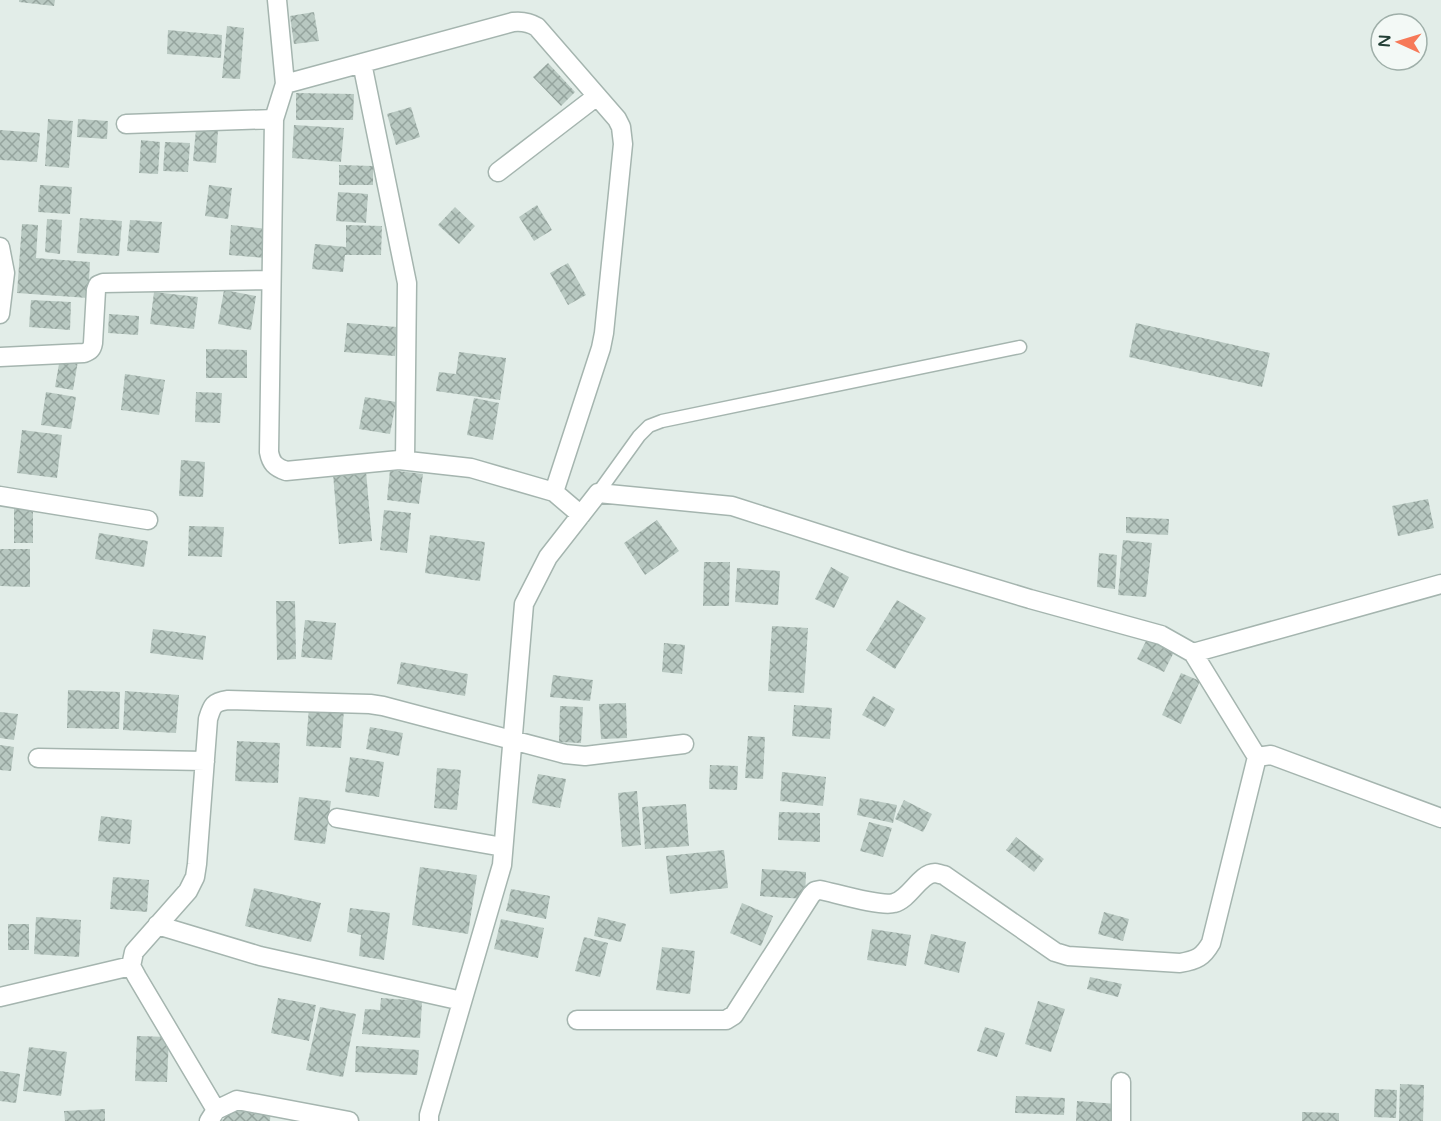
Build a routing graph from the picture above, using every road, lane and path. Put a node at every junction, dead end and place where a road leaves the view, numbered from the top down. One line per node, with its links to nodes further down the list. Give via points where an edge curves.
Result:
1 (277, 0): 3 (street)
2 (362, 63): 3 (street); 4 (street, via 521,21 537,27); 13 (street, via 407,283)
3 (285, 84): 5 (street)
4 (597, 96): 7 (street); 14 (street, via 617,119 624,144 604,333)
5 (274, 119): 6 (street); 9 (street)
6 (126, 123)
7 (498, 172)
8 (0, 247): 10 (street, via 5,273)
9 (271, 280): 12 (street, via 98,285 89,351); 13 (street, via 271,462 286,471)
10 (0, 314)
11 (1020, 347): 15 (lane, via 662,421 639,436)
12 (0, 357)
13 (405, 460): 14 (street, via 478,469)
14 (554, 492): 17 (street)
15 (598, 493): 17 (street); 20 (street, via 732,506 1030,599 1161,635)
16 (0, 496): 18 (street)
17 (581, 515): 21 (street, via 548,557 524,604)
18 (148, 520)
19 (1441, 584): 20 (street)
20 (1193, 653): 23 (street)
21 (512, 739): 22 (street, via 585,756); 25 (street, via 370,704 228,700 212,707); 28 (street)
22 (684, 744)
23 (1257, 757): 27 (street, via 1271,755); 33 (street, via 1211,943 1195,960 1180,963 1068,957 936,873 929,874 903,900 890,904 815,891 734,1015 726,1020)
24 (38, 758): 25 (street)
25 (205, 761): 29 (street, via 195,877 188,891)
26 (337, 818): 28 (street)
27 (1441, 818)
28 (503, 847): 32 (street, via 502,865)
29 (157, 925): 30 (street, via 134,952); 32 (street, via 267,958)
30 (131, 966): 31 (street); 35 (street)
31 (0, 997)
32 (462, 1000): 37 (street)
33 (577, 1020)
34 (1121, 1082): 38 (street)
35 (212, 1116): 36 (street, via 237,1100)
36 (349, 1121)
37 (429, 1121)
38 (1121, 1121)

